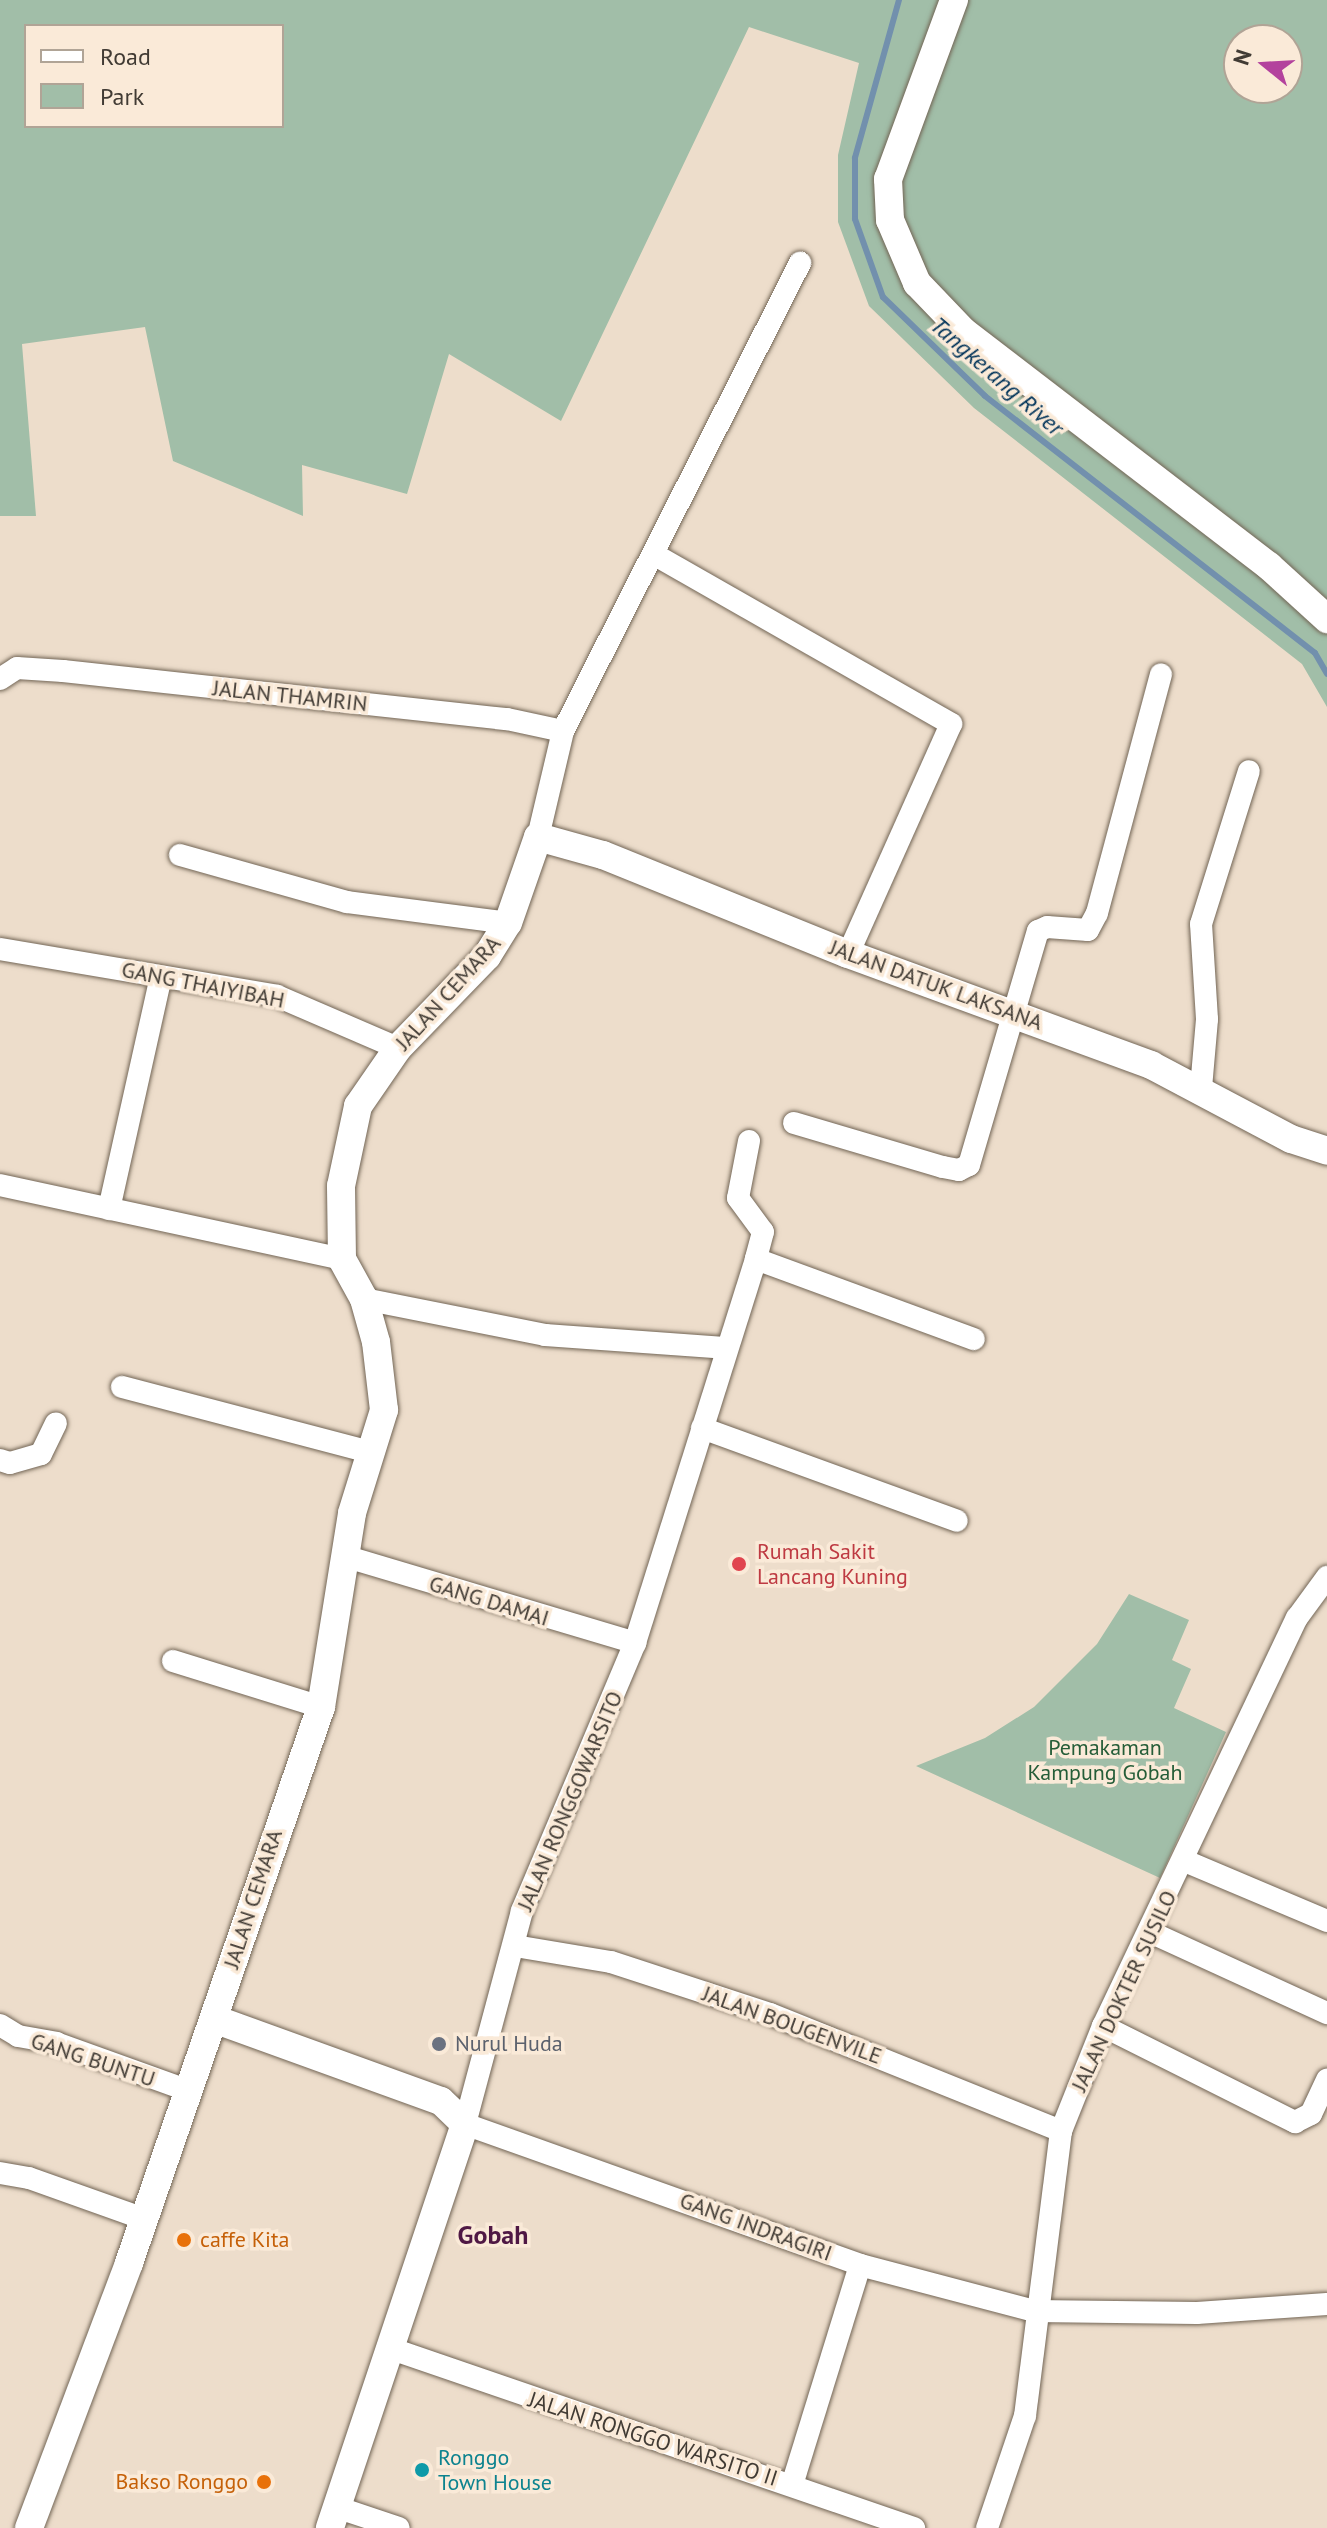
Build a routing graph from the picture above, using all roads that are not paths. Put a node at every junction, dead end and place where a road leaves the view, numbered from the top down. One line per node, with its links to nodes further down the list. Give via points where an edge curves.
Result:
1 (954, 0): 4 (street, via 888,179 890,220 917,283 964,332 1258,557)
2 (800, 263): 3 (street, JALAN CEMARA)
3 (655, 555): 7 (street, JALAN CEMARA); 13 (street, via 951,724)
4 (1327, 619)
5 (6, 670): 7 (street, JALAN THAMRIN, via 507,719)
6 (1161, 674): 15 (street, via 1125,821 1092,926 1038,931)
7 (563, 731): 9 (street, JALAN CEMARA)
8 (1249, 771): 17 (street, via 1201,924 1207,1019)
9 (538, 837): 11 (street, JALAN CEMARA); 13 (street, JALAN DATUK LAKSANA, via 603,855)
10 (180, 855): 11 (street, via 347,902)
11 (508, 923): 16 (street, JALAN CEMARA, via 487,956)
12 (0, 949): 14 (street, GANG THAIYIBAH)
13 (848, 954): 15 (street, JALAN DATUK LAKSANA)
14 (160, 980): 16 (street, GANG THAIYIBAH, via 277,996); 22 (street)
15 (1013, 1011): 17 (street, JALAN DATUK LAKSANA); 18 (street, via 969,1165 959,1170)
16 (398, 1048): 23 (street, JALAN CEMARA, via 358,1106 341,1186)
17 (1201, 1088): 20 (street, JALAN DATUK LAKSANA, via 1291,1139)
18 (794, 1123)
19 (749, 1141): 24 (street, JALAN RONGGOWARSITO, via 738,1198 763,1232)
20 (1327, 1151)
21 (0, 1185): 22 (street)
22 (109, 1209): 23 (street)
23 (342, 1259): 25 (street, JALAN CEMARA)
24 (756, 1259): 26 (street); 27 (street, JALAN RONGGOWARSITO)
25 (364, 1299): 27 (street, via 545,1335); 31 (street, JALAN CEMARA, via 383,1378 384,1410)
26 (974, 1339)
27 (725, 1348): 30 (street, JALAN RONGGOWARSITO)
28 (122, 1387): 31 (street)
29 (56, 1423): 32 (street, via 41,1454 28,1461)
30 (702, 1428): 33 (street); 36 (street, JALAN RONGGOWARSITO)
31 (370, 1452): 34 (street, JALAN CEMARA)
32 (0, 1460)
33 (957, 1521)
34 (344, 1556): 36 (street, GANG DAMAI); 38 (street, JALAN CEMARA)
35 (1327, 1577): 39 (street, JALAN DOKTER SUSILO, via 1303,1604)
36 (635, 1643): 42 (street, JALAN RONGGOWARSITO, via 522,1911)
37 (173, 1661): 38 (street)
38 (321, 1707): 44 (street, JALAN CEMARA)
39 (1185, 1861): 40 (street); 41 (street, JALAN DOKTER SUSILO)
40 (1327, 1921)
41 (1150, 1932): 43 (street); 46 (street, JALAN DOKTER SUSILO)
42 (515, 1946): 49 (street, JALAN RONGGOWARSITO); 50 (street, JALAN BOUGENVILE, via 611,1962 770,2014)
43 (1327, 2013)
44 (214, 2019): 48 (street, JALAN CEMARA); 49 (street, GANG INDRAGIRI, via 441,2101)
45 (0, 2025): 48 (street, GANG BUNTU, via 18,2036 56,2043)
46 (1103, 2026): 47 (street, via 1295,2122 1311,2114); 50 (street, JALAN DOKTER SUSILO)
47 (1327, 2079)
48 (189, 2091): 52 (street, JALAN CEMARA)
49 (465, 2124): 53 (street, GANG INDRAGIRI); 56 (street, JALAN RONGGOWARSITO)
50 (1061, 2131): 55 (street, JALAN DOKTER SUSILO)
51 (0, 2173): 52 (street, via 29,2178)
52 (144, 2219): 59 (street, JALAN CEMARA)
53 (860, 2265): 55 (street, GANG INDRAGIRI); 57 (street)
54 (1327, 2304): 55 (street, GANG INDRAGIRI, via 1197,2313)
55 (1034, 2311): 62 (street, JALAN DOKTER SUSILO, via 1025,2416)
56 (392, 2349): 57 (street, JALAN RONGGO WARSITO II, via 655,2443); 58 (street, JALAN RONGGOWARSITO)
57 (792, 2485): 61 (street, JALAN RONGGO WARSITO II)
58 (333, 2518): 60 (street)
59 (29, 2528)
60 (399, 2528)
61 (914, 2528)
62 (987, 2528)

